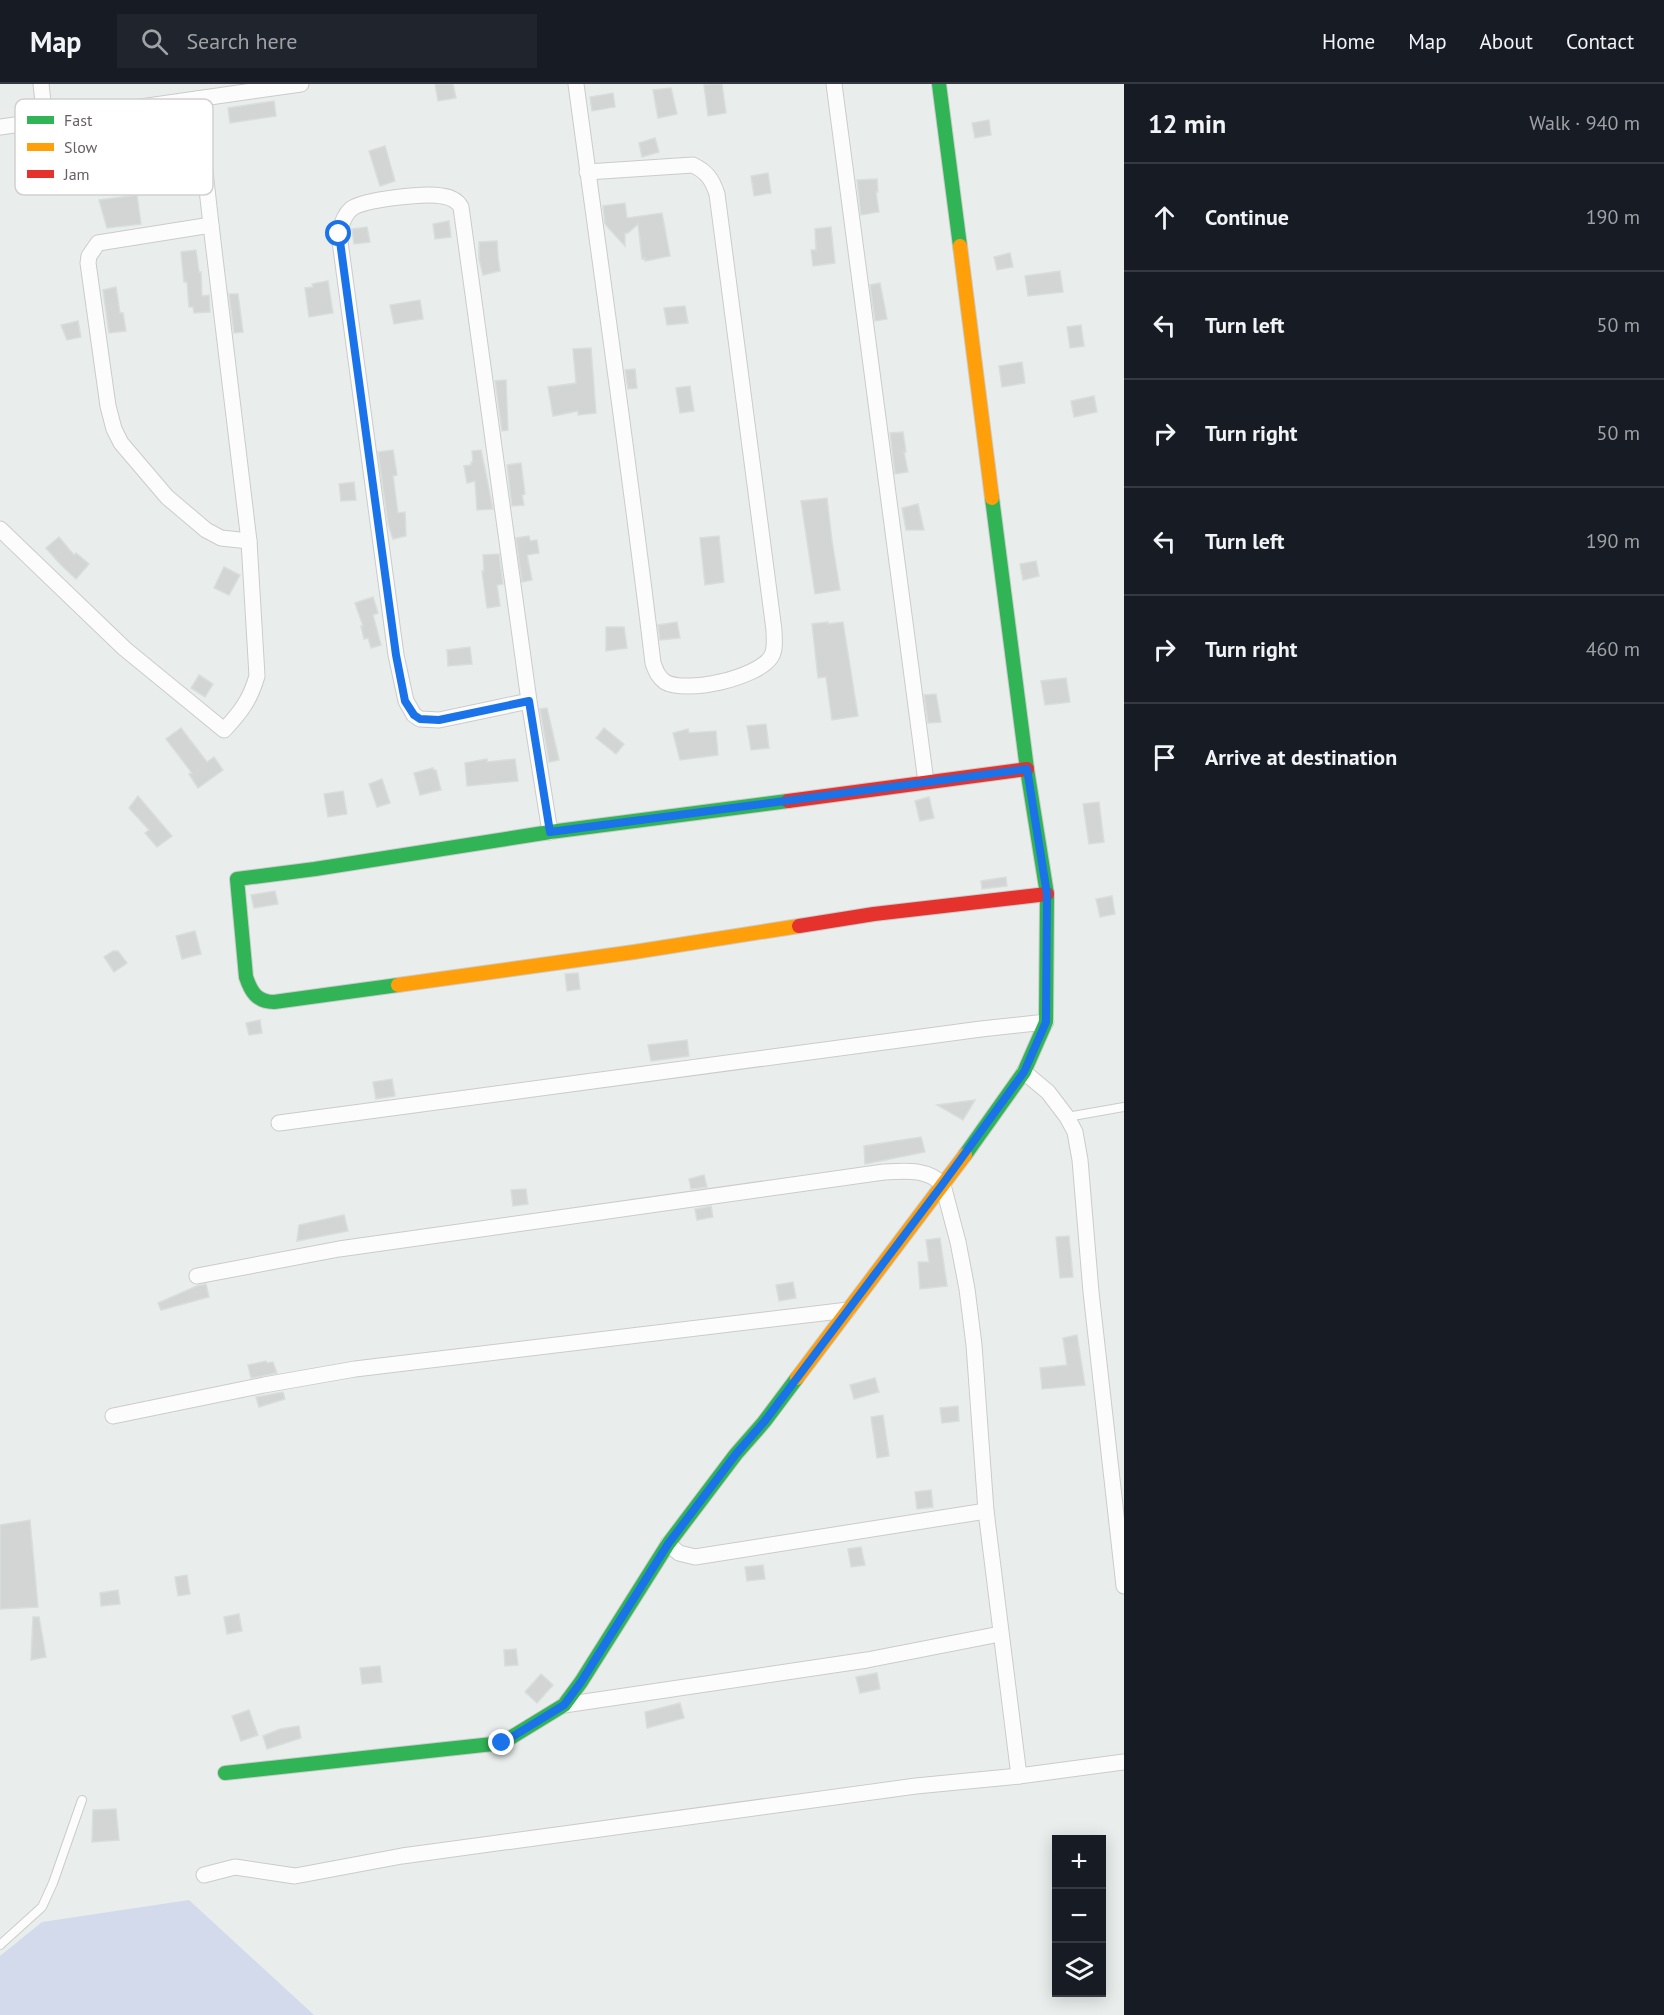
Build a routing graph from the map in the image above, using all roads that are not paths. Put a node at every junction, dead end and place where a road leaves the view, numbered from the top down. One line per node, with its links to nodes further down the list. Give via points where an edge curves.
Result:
1 (41, 84): 6 (street)
2 (301, 84): 7 (street)
3 (576, 84): 10 (street)
4 (834, 84): 17 (street)
5 (939, 84): 16 (street)
6 (43, 99)
7 (197, 99)
8 (15, 125): 9 (street)
9 (0, 128)
10 (587, 172): 10 (street, via 653,663 657,675 672,685 741,677 769,660 774,630 717,194 713,181 693,165)
11 (207, 195): 12 (street)
12 (210, 225): 14 (street); 14 (street, via 98,243 88,263 108,406 121,443 167,497 206,530 221,538)
13 (0, 529): 14 (street, via 125,649 224,730 243,709 257,676)
14 (249, 542)
15 (529, 701): 15 (street, via 461,207 442,196 414,195 374,201 351,209 339,234 405,701 420,719 439,720); 18 (street)
16 (1027, 769): 17 (street); 19 (street)
17 (926, 782): 18 (street)
18 (550, 832): 19 (street, via 237,879 250,990 258,999 274,1002 874,914)
19 (1047, 894): 20 (street)
20 (1046, 1022): 21 (street); 24 (street)
21 (1024, 1072): 23 (street, via 1048,1092); 25 (street)
22 (1124, 1107): 23 (lane)
23 (1067, 1117): 29 (street, via 1075,1132 1080,1160 1091,1292)
24 (279, 1123)
25 (942, 1185): 26 (street, via 922,1173 884,1172 339,1249); 27 (street); 30 (street, via 967,1289)
26 (197, 1276)
27 (848, 1310): 28 (street, via 354,1370); 31 (street)
28 (112, 1416)
29 (1118, 1470): 32 (street)
30 (986, 1511): 31 (street, via 695,1557 679,1553); 33 (street)
31 (668, 1544): 34 (street)
32 (1124, 1586)
33 (1000, 1634): 34 (street, via 867,1660); 37 (street)
34 (564, 1705): 36 (street, via 502,1743)
35 (1124, 1762): 37 (street)
36 (225, 1773)
37 (1019, 1776): 39 (street, via 916,1786 402,1856 295,1876 235,1867)
38 (82, 1800): 40 (lane, via 42,1907)
39 (204, 1875)
40 (0, 1945)

